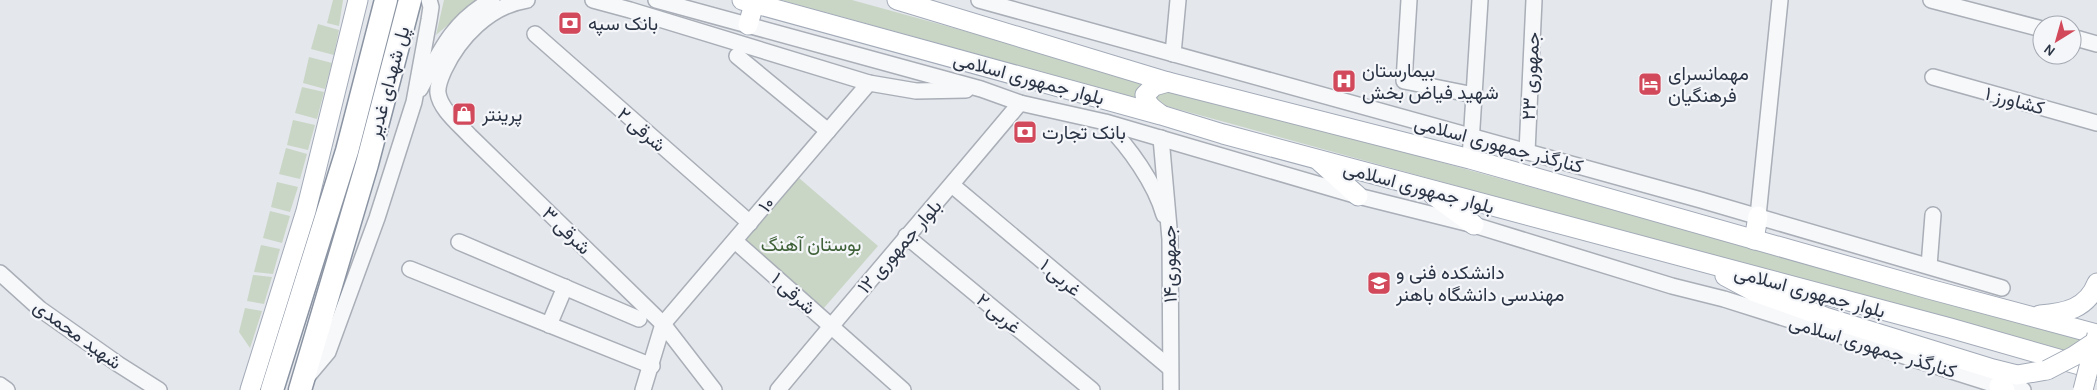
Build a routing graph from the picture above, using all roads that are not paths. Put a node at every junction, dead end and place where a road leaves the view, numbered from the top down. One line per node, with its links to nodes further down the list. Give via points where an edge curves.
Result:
1 (358, 0): 76 (main road, via 306,211)
2 (386, 0): 70 (highway, پل شهدای غدیر, via 347,151)
3 (410, 0): 72 (highway, پل شهدای غدیر, via 367,164)
4 (429, 0): 31 (street, via 430,20)
5 (492, 0): 31 (street, via 475,9 456,28 436,57)
6 (527, 0): 63 (street, ۳ شرقی, via 493,14 468,32 450,57 440,79 438,93 443,106)
7 (593, 0): 28 (street)
8 (656, 0): 19 (street, کنارگذر جمهوری اسلامی)
9 (898, 0): 18 (main road, بلوار جمهوری اسلامی)
10 (979, 0): 24 (street, کنارگذر جمهوری اسلامی)
11 (1178, 0): 24 (street)
12 (1409, 0): 30 (street, via 1404,81)
13 (1480, 0): 30 (street)
14 (1534, 0): 39 (street, ۲۳ جمهوری)
15 (1780, 0): 46 (street)
16 (1931, 0): 20 (street)
17 (748, 2): 19 (main road); 33 (main road, بلوار جمهوری اسلامی)
18 (942, 6): 27 (main road, بلوار جمهوری اسلامی)
19 (748, 25): 29 (street, کنارگذر جمهوری اسلامی)
20 (2032, 26)
21 (534, 34): 47 (street, ۲ شرقی)
22 (2082, 40): 23 (street)
23 (2097, 44)
24 (1174, 54): 37 (street, کنارگذر جمهوری اسلامی)
25 (737, 56): 36 (street)
26 (1933, 77): 35 (street, کشاورز ۱)
27 (1168, 82): 33 (main road, via 1154,86 1145,95 1145,100); 41 (main road, بلوار جمهوری اسلامی)
28 (869, 83): 29 (street, via 916,91); 36 (street, ۱۰)
29 (981, 90): 32 (street, کنارگذر جمهوری اسلامی)
30 (1474, 95): 37 (street)
31 (414, 102): 72 (street, via 377,218 328,352)
32 (1020, 103): 34 (street, کنارگذر جمهوری اسلامی); 42 (street, بلوار جمهوری ۱۲)
33 (1161, 114): 40 (main road, بلوار جمهوری اسلامی)
34 (1105, 122): 38 (street, کنارگذر جمهوری اسلامی); 50 (street, via 1123,141 1145,176 1162,210)
35 (2097, 123)
36 (828, 131): 47 (street, ۱۰)
37 (1471, 137): 39 (street, کنارگذر جمهوری اسلامی); 41 (street)
38 (1161, 138): 44 (street, کنارگذر جمهوری اسلامی); 50 (street, جمهوری۱۴)
39 (1527, 152): 46 (street, کنارگذر جمهوری اسلامی)
40 (1316, 159): 43 (main road, بلوار جمهوری اسلامی); 44 (main road)
41 (1470, 159): 51 (main road, بلوار جمهوری اسلامی)
42 (952, 185): 49 (street, بلوار جمهوری ۱۲); 68 (street, ۱ غربی)
43 (1423, 188): 48 (main road); 54 (main road, بلوار جمهوری اسلامی)
44 (1358, 196): 48 (street, کنارگذر جمهوری اسلامی)
45 (1933, 215): 55 (street)
46 (1758, 216): 51 (main road); 55 (street, کنارگذر جمهوری اسلامی)
47 (750, 223): 52 (street, ۱۰)
48 (1474, 225): 73 (street, کنارگذر جمهوری اسلامی, via 1724,299)
49 (906, 236): 65 (street, بلوار جمهوری ۱۲); 81 (street, ۲ غربی)
50 (1170, 239): 68 (street, جمهوری۱۴)
51 (1754, 240): 61 (main road, بلوار جمهوری اسلامی)
52 (735, 241): 63 (street, ۱۰); 65 (street, شرقی ۱)
53 (459, 242): 59 (street)
54 (1697, 261): 66 (main road, bridge, via 1754,292 1825,317 2017,374 2047,370 2074,356); 69 (main road, بلوار جمهوری اسلامی)
55 (1929, 266): 60 (street, کنارگذر جمهوری اسلامی)
56 (410, 269): 64 (street)
57 (0, 274): 75 (street, شهید محمدی, via 40,309)
58 (2097, 283): 61 (main road, via 2093,294 2083,303 2062,313)
59 (564, 287): 62 (street); 64 (street)
60 (2002, 288)
61 (2028, 316): 66 (main road, بلوار جمهوری اسلامی)
62 (639, 319)
63 (664, 324): 67 (street); 78 (street, ۳ شرقی)
64 (549, 325): 67 (street)
65 (831, 326): 79 (street, بلوار جمهوری ۱۲); 80 (street, شرقی ۱)
66 (2096, 337): 84 (main road, bridge)
67 (652, 366): 77 (street)
68 (1170, 368): 82 (street, جمهوری۱۴)
69 (2097, 370)
70 (275, 380)
71 (0, 385): 74 (street)
72 (301, 387)
73 (2002, 388): 83 (street, کنارگذر جمهوری اسلامی)
74 (7, 390)
75 (159, 390)
76 (250, 390)
77 (644, 390)
78 (714, 390)
79 (778, 390)
80 (904, 390)
81 (1092, 390)
82 (1171, 390)
83 (2022, 390)
84 (2083, 390)

